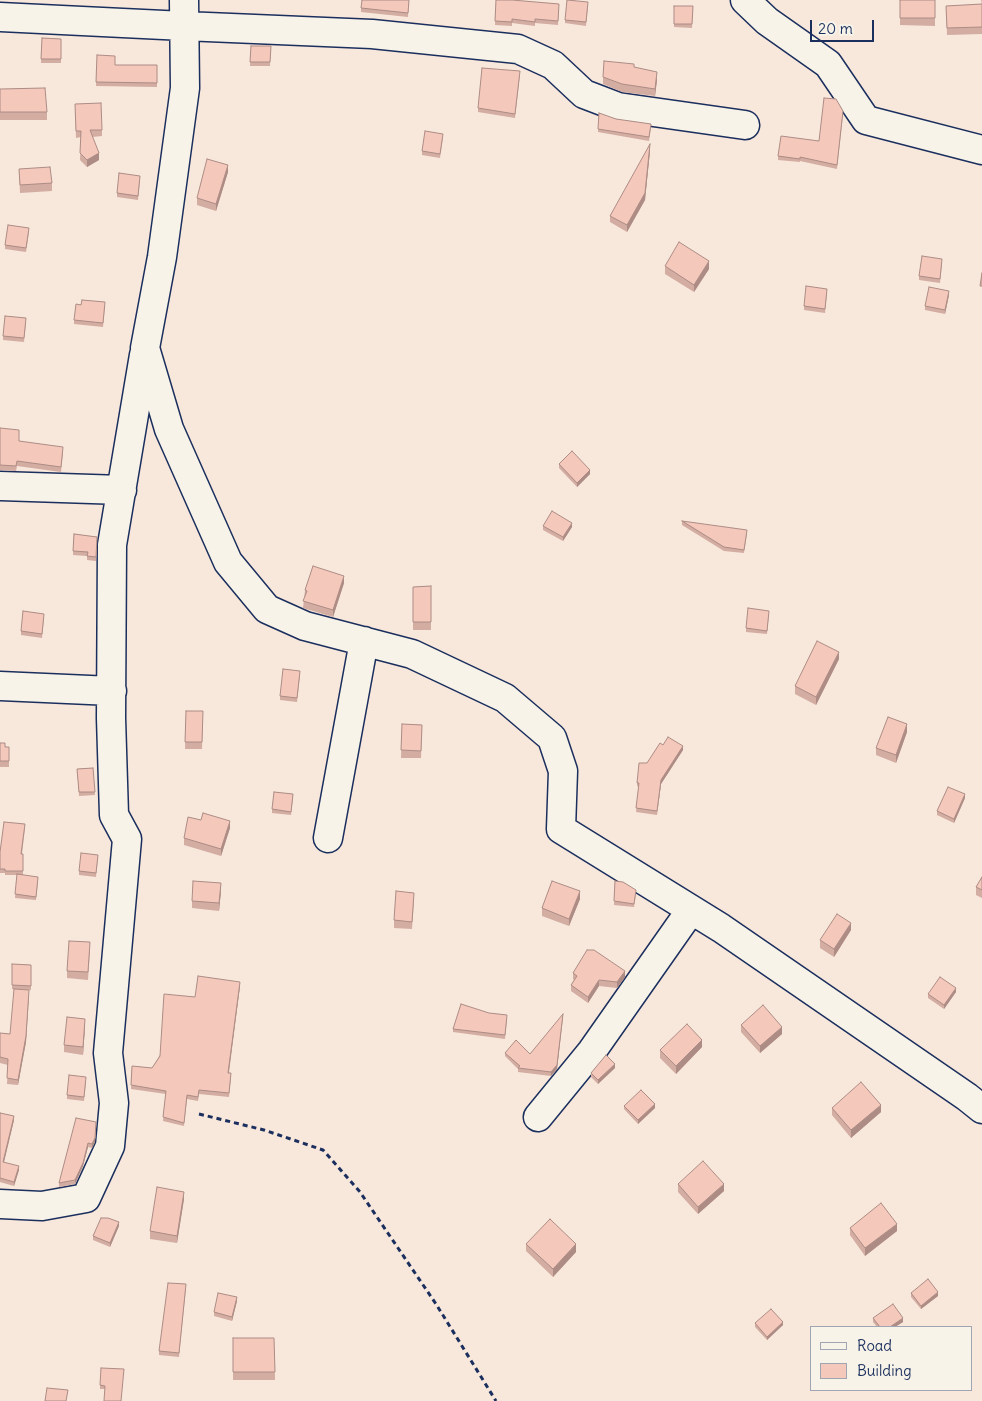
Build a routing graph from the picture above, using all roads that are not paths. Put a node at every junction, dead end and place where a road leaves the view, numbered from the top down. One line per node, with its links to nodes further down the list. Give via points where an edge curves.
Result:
1 (745, 0): 5 (street, via 767,21 828,64 866,120)
2 (184, 13): 3 (street); 4 (street, via 518,49 553,65 584,94 618,107); 6 (street, via 186,88 162,257)
3 (0, 17)
4 (744, 124)
5 (982, 150)
6 (145, 348): 8 (street); 9 (street, via 169,429 228,562 267,609 305,626)
7 (0, 486): 8 (street)
8 (122, 490): 11 (street, via 112,545)
9 (364, 641): 12 (street); 13 (street, via 412,654 505,698 552,738 563,771 562,829)
10 (0, 686): 11 (street)
11 (112, 691): 16 (street, via 114,815 127,839 108,1053 114,1103 110,1146 86,1198 42,1206)
12 (328, 838)
13 (691, 910): 14 (street); 15 (street, via 592,1051)
14 (982, 1110)
15 (538, 1117)
16 (0, 1204)

